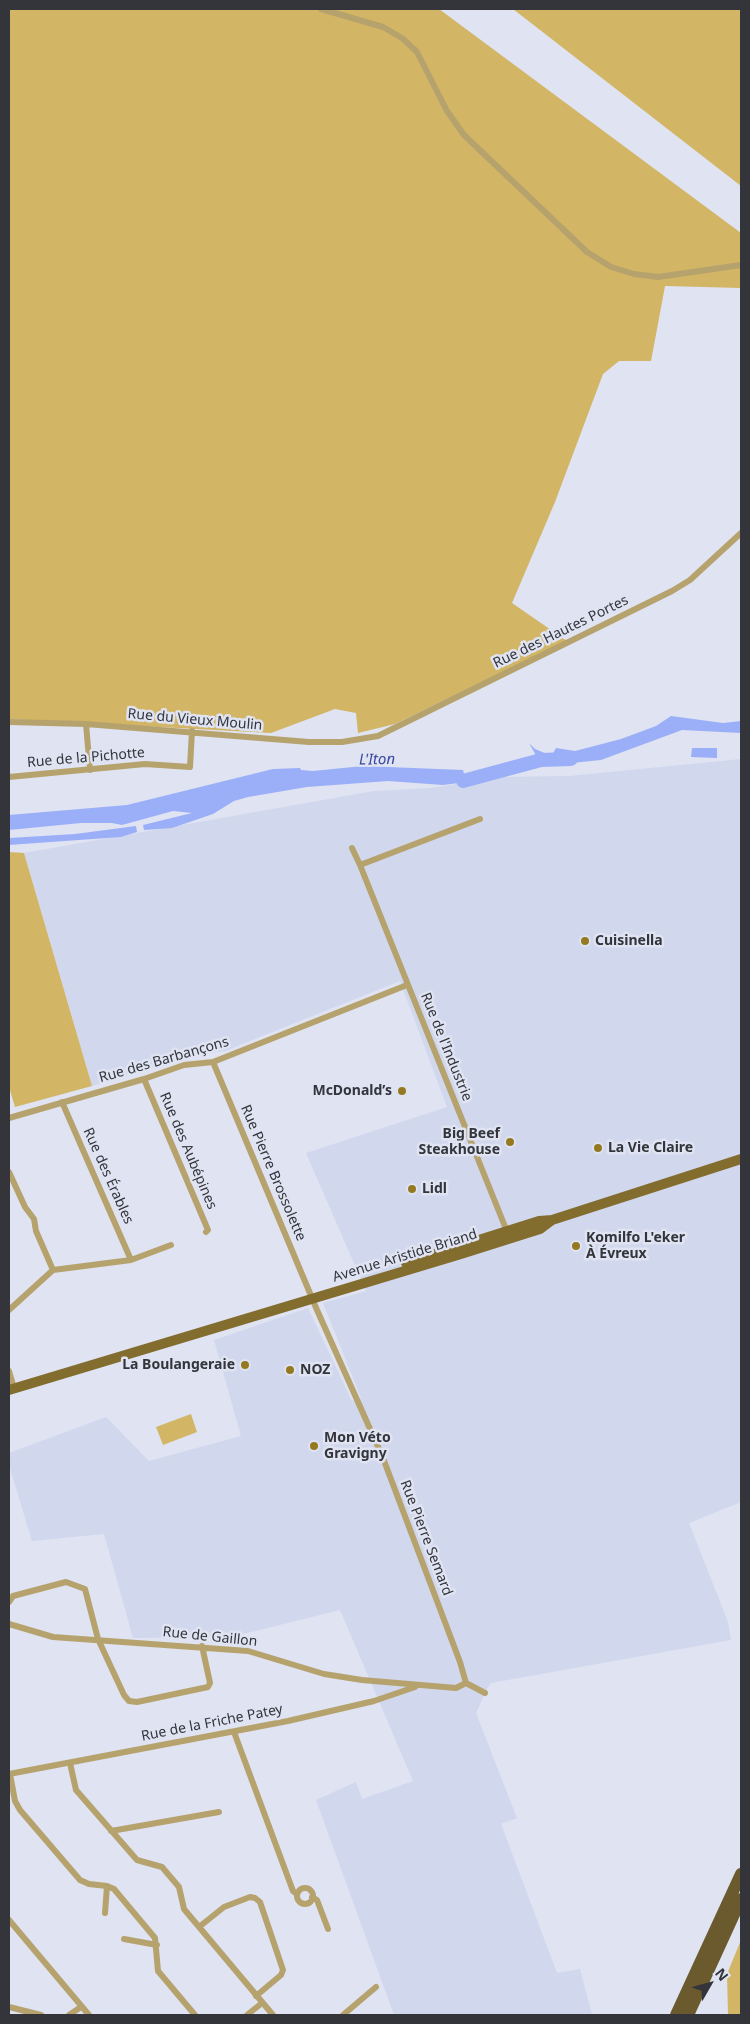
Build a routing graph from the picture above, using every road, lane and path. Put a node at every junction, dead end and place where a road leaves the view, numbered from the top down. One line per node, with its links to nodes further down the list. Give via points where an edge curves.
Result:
1 (321, 9): 2 (street, via 383,27 402,38 417,52 447,111 464,135 587,252 611,267 658,277)
2 (741, 265)
3 (741, 533): 7 (street, Rue des Hautes Portes, via 690,580 672,591)
4 (9, 722): 5 (street, Rue du Vieux Moulin)
5 (86, 724): 6 (street, Rue du Vieux Moulin); 8 (street)
6 (192, 731): 7 (street, Rue du Vieux Moulin, via 309,742 342,742); 8 (street, Rue de la Pichotte, via 190,767 145,764)
7 (378, 736)
8 (90, 770): 9 (street, Rue de la Pichotte)
9 (9, 777)
10 (480, 819): 12 (street)
11 (352, 848): 12 (street, Rue de l'Industrie)
12 (360, 865): 13 (street, Rue de l'Industrie)
13 (407, 985): 14 (street, Rue des Barbançons); 21 (street, Rue de l'Industrie)
14 (213, 1062): 15 (street, Rue des Barbançons, via 184,1065); 25 (street, Rue Pierre Brossolette)
15 (144, 1079): 16 (street, Rue des Barbançons); 20 (street, Rue des Aubépines, via 208,1230)
16 (62, 1102): 17 (street, Rue des Barbançons); 23 (street, Rue des Érables)
17 (9, 1118)
18 (741, 1159): 21 (main road, Avenue Aristide Briand, via 552,1220 539,1221)
19 (9, 1172): 24 (street, via 34,1218 36,1231)
20 (206, 1232)
21 (508, 1234): 25 (main road, Avenue Aristide Briand)
22 (170, 1245): 23 (street)
23 (131, 1260): 24 (street)
24 (53, 1270): 26 (street)
25 (311, 1296): 28 (main road, Avenue Aristide Briand); 33 (street, Rue Pierre Semard, via 383,1458)
26 (9, 1310)
27 (9, 1371): 28 (street)
28 (12, 1389)
29 (9, 1602): 31 (street, via 13,1596 66,1582 85,1589)
30 (9, 1624): 31 (street, Rue de Gaillon, via 53,1637)
31 (98, 1639): 32 (street, Rue de Gaillon); 32 (street, via 124,1695 129,1701 137,1702 208,1686 210,1682)
32 (202, 1646): 34 (street, Rue de Gaillon, via 248,1651 324,1674)
33 (466, 1684): 34 (street, Rue de Gaillon, via 456,1688); 35 (street)
34 (418, 1686): 36 (street, Rue de la Friche Patey, via 374,1701)
35 (485, 1694)
36 (234, 1732): 37 (street, Rue de la Friche Patey); 43 (street, via 292,1891)
37 (70, 1763): 38 (street, Rue de la Friche Patey); 40 (street, via 76,1790)
38 (9, 1774): 42 (street, via 20,1810 80,1880)
39 (219, 1812): 40 (street)
40 (111, 1831): 48 (street, via 137,1860 162,1867 179,1887 184,1908)
41 (741, 1874): 64 (highway)
42 (107, 1886): 46 (street); 51 (street, via 114,1889 155,1938)
43 (297, 1894): 44 (street, via 307,1888); 44 (street, via 298,1900 304,1903)
44 (312, 1897): 49 (street, via 317,1900)
45 (741, 1899): 65 (highway)
46 (105, 1913)
47 (9, 1920): 56 (street)
48 (198, 1927): 53 (street); 53 (street, via 224,1907 250,1897 260,1902 283,1970)
49 (328, 1929)
50 (124, 1938): 51 (street)
51 (157, 1945): 60 (street, via 158,1971)
52 (376, 1988): 63 (street)
53 (256, 1996): 54 (street)
54 (262, 2003): 61 (street); 62 (street)
55 (9, 2007): 57 (street)
56 (81, 2007): 58 (street); 59 (street)
57 (41, 2015)
58 (68, 2015)
59 (89, 2015)
60 (195, 2015)
61 (247, 2015)
62 (273, 2015)
63 (344, 2015)
64 (676, 2015)
65 (688, 2015)

